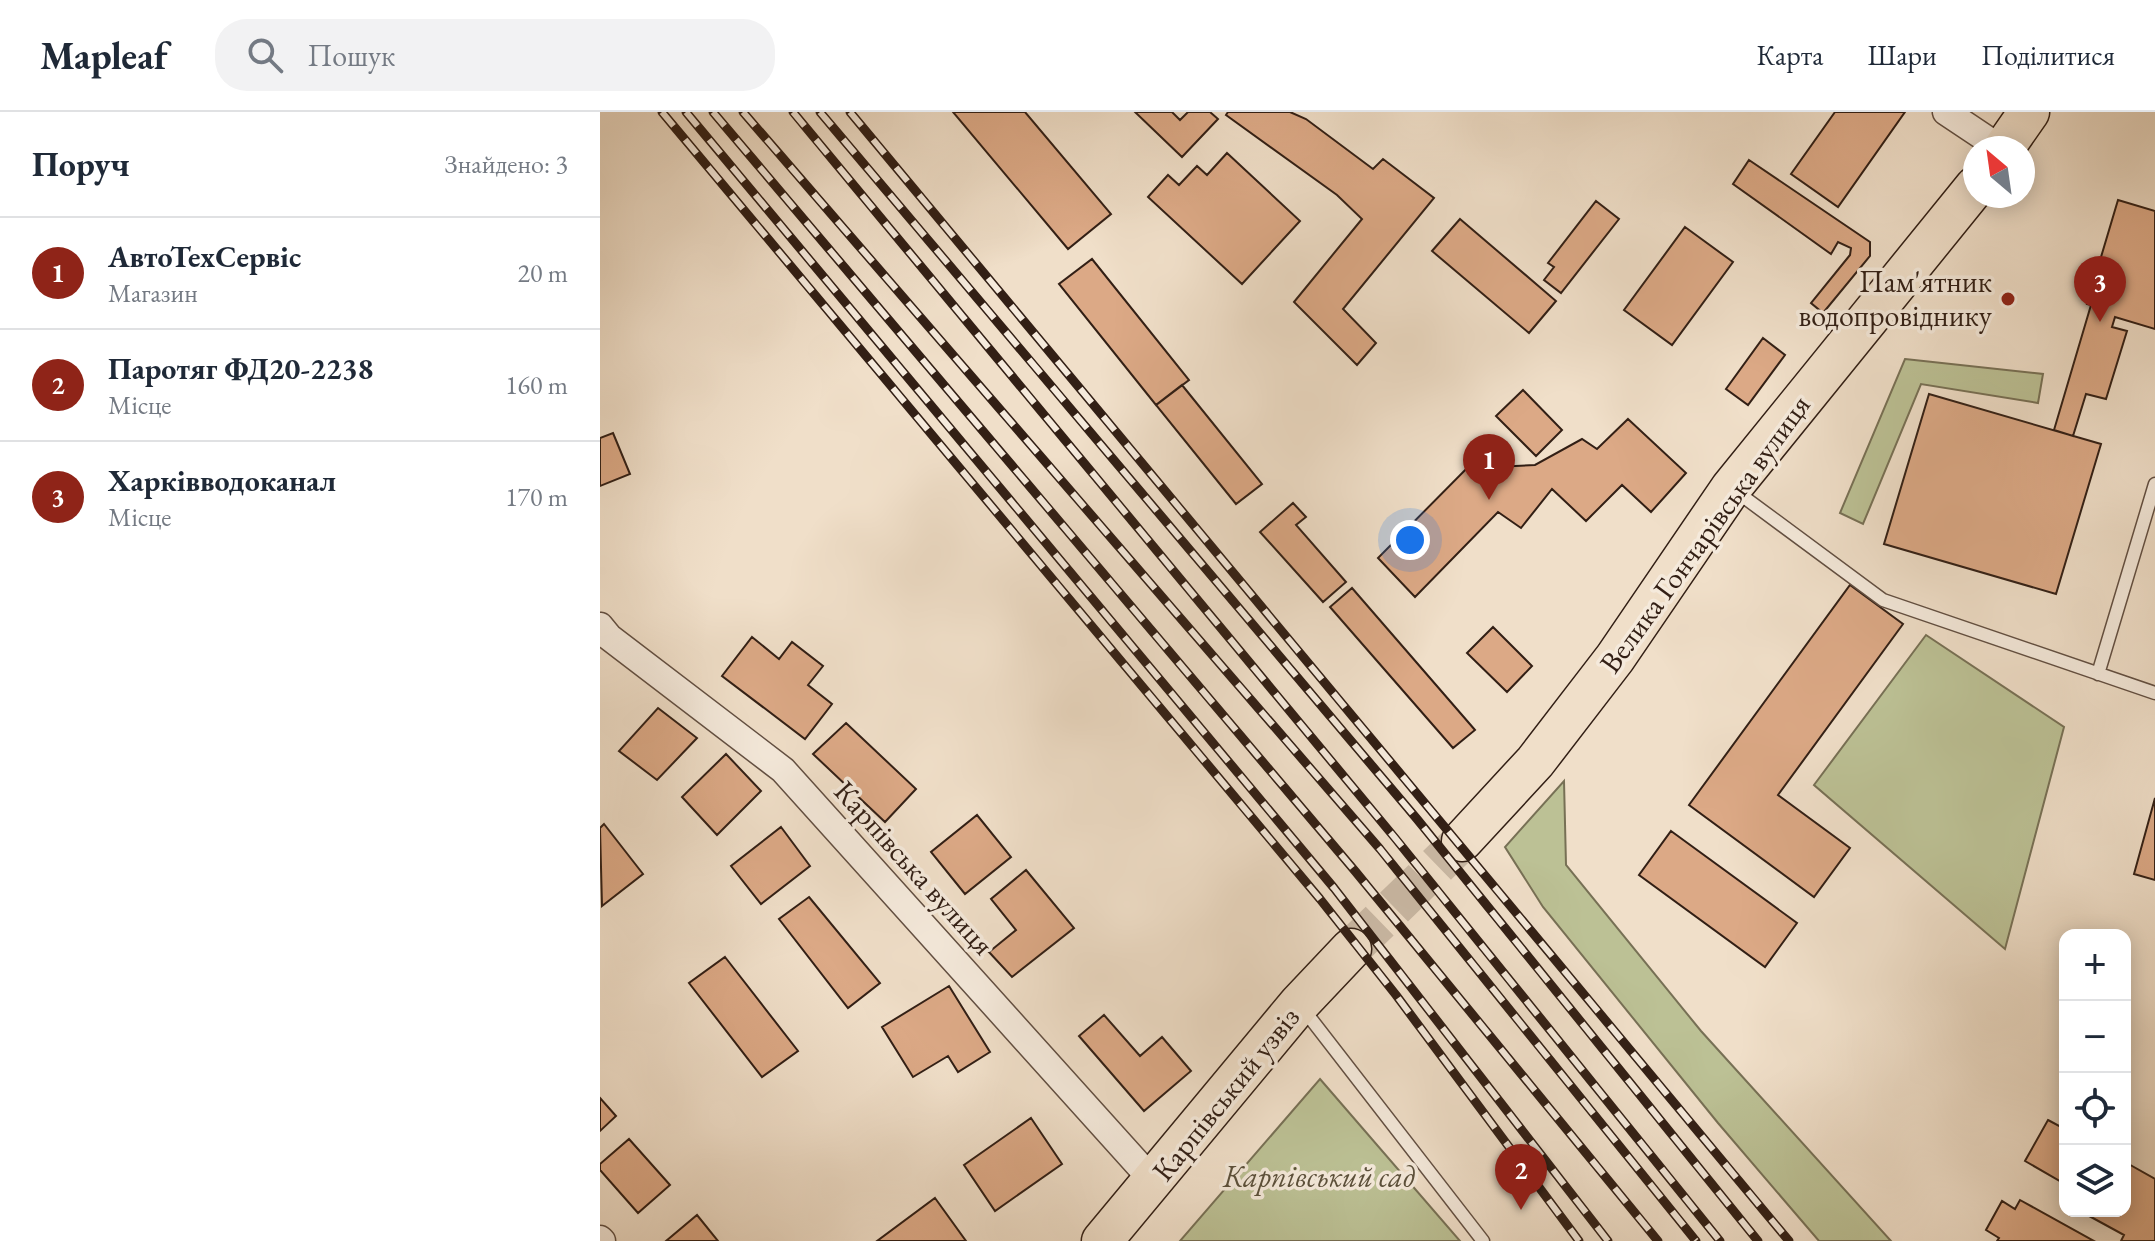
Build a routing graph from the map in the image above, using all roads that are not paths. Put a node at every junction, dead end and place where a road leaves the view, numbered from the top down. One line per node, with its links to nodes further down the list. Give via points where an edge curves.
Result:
1 (1946, 112): 3 (street)
2 (2029, 112): 4 (main road)
3 (1983, 136)
4 (2011, 136)
5 (1963, 202): 7 (main road, Велика Гончарівська вулиця)
6 (2155, 484): 9 (lane)
7 (1731, 488): 9 (lane, via 1883,600); 11 (main road, Велика Гончарівська вулиця, via 1580,704)
8 (603, 637): 14 (street, Карпівська вулиця, via 783,770)
9 (2098, 674): 10 (lane)
10 (2155, 693)
11 (1462, 841)
12 (1351, 949): 13 (main road, Карпівський узвіз)
13 (1299, 1004): 14 (main road, Карпівський узвіз); 16 (lane)
14 (1154, 1182): 15 (main road, Карпівський узвіз)
15 (1102, 1241)
16 (1483, 1241)

